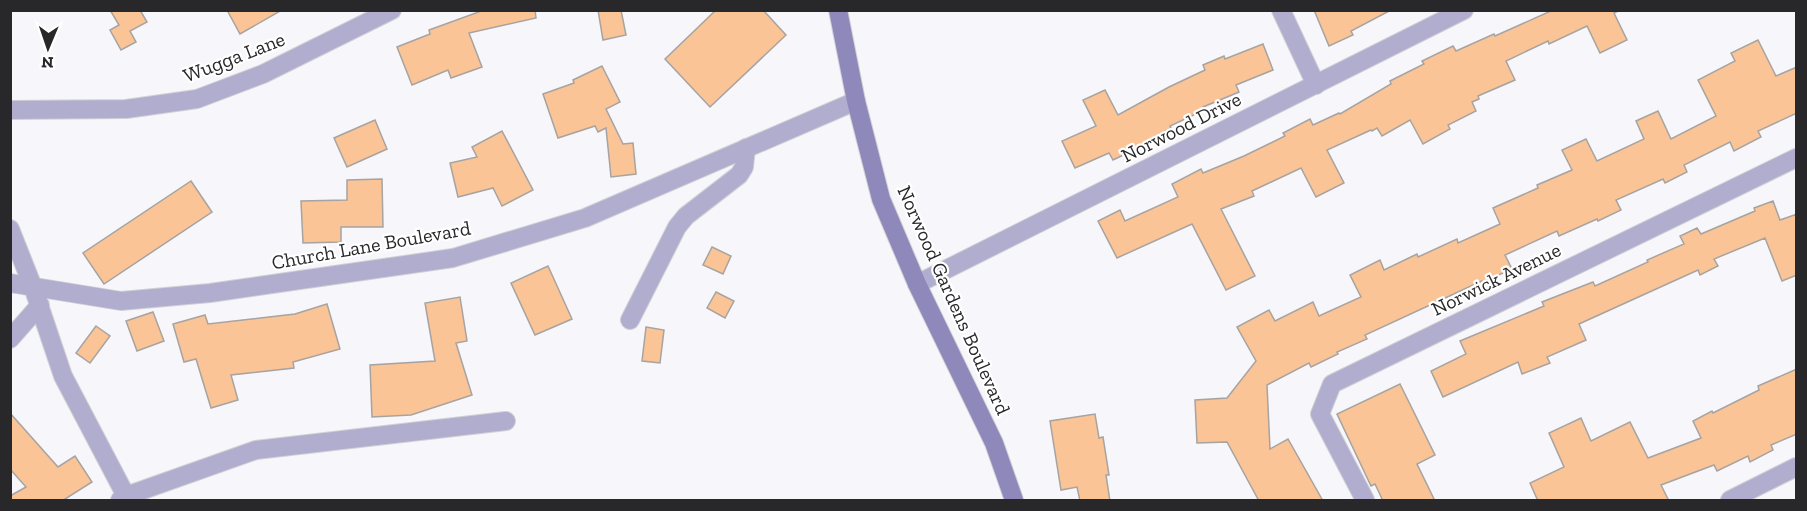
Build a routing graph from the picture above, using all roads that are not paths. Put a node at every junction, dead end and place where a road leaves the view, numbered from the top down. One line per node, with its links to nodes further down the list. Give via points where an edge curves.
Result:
1 (392, 10): 7 (street, Wugga Lane, via 263,74 197,99 126,109)
2 (838, 10): 6 (street, Norwood Gardens Boulevard)
3 (1281, 10): 5 (street)
4 (1464, 10): 5 (street, Norwood Drive)
5 (1316, 85): 12 (street, Norwood Drive)
6 (856, 101): 8 (street, Church Lane Boulevard); 12 (street, Norwood Gardens Boulevard, via 881,199)
7 (10, 110)
8 (746, 148): 13 (street, Church Lane Boulevard, via 585,218 453,258 210,293 122,301); 15 (street, via 744,168 739,175 677,227)
9 (1796, 160): 21 (street, Norwick Avenue, via 1332,384 1320,414)
10 (10, 229): 13 (street)
11 (10, 283): 13 (street, Church Lane Boulevard)
12 (917, 284): 20 (street, Norwood Gardens Boulevard, via 994,442)
13 (33, 287): 14 (street)
14 (40, 305): 16 (street); 19 (street, via 63,376)
15 (630, 320)
16 (10, 339)
17 (506, 421): 19 (street, via 256,450)
18 (1796, 468): 22 (street)
19 (123, 498)
20 (1014, 501)
21 (1365, 501)
22 (1730, 501)

